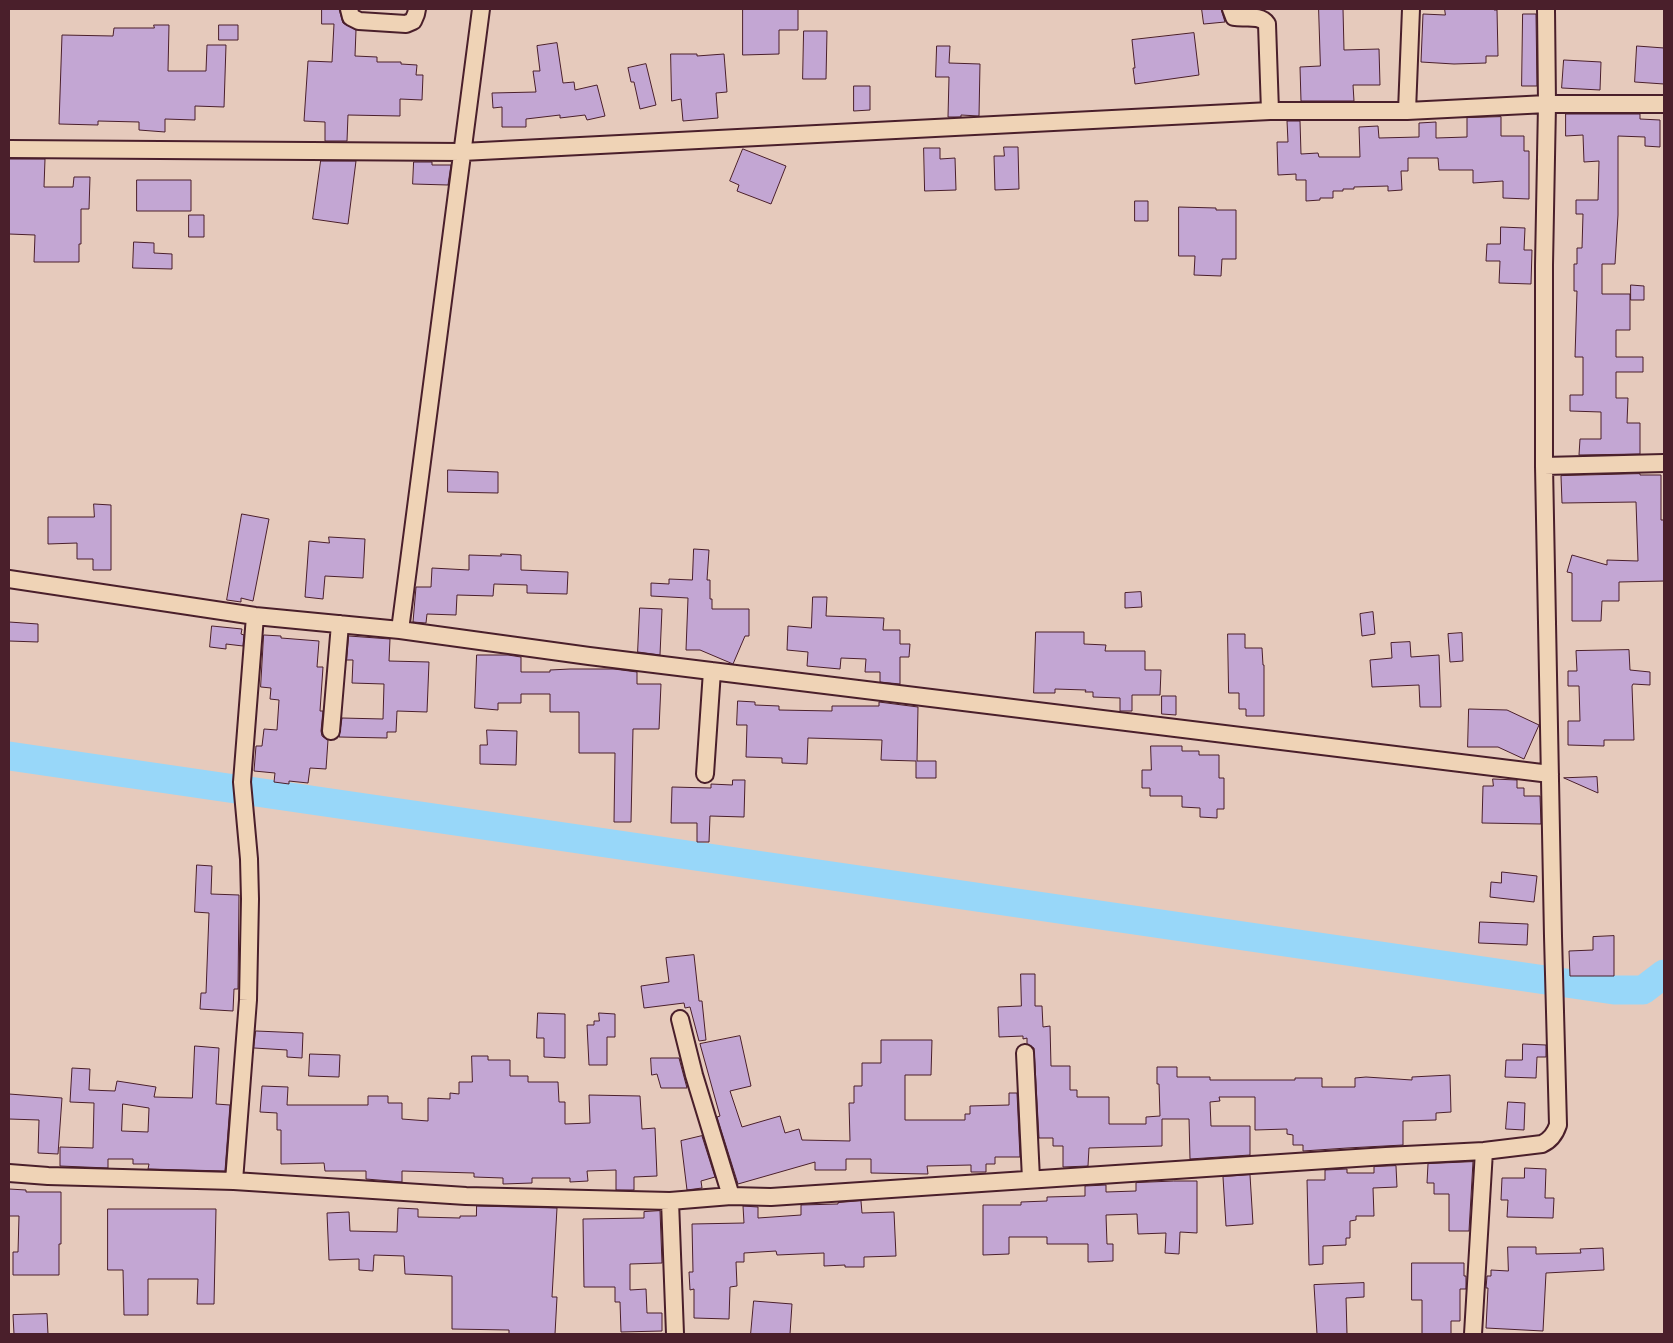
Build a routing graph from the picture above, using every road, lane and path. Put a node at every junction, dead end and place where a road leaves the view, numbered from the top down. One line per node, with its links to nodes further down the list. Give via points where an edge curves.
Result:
1 (349, 9): 2 (street, via 351,17 359,21 406,24 412,21)
2 (417, 9)
3 (482, 9): 12 (street)
4 (1231, 9): 10 (street, via 1234,17 1259,18 1267,24)
5 (1411, 9): 9 (street)
6 (1546, 9): 7 (street)
7 (1547, 104): 8 (street); 9 (street); 14 (street)
8 (1664, 104)
9 (1407, 111): 10 (street)
10 (1270, 112): 12 (street)
11 (9, 150): 12 (street)
12 (462, 152): 18 (street)
13 (1664, 463): 14 (street)
14 (1544, 466): 22 (street)
15 (9, 579): 16 (street)
16 (255, 616): 17 (street); 28 (street, via 242,782 250,899 248,1000)
17 (340, 624): 18 (street); 20 (street)
18 (400, 630): 19 (street)
19 (712, 670): 21 (street); 22 (street)
20 (331, 731)
21 (705, 774)
22 (1550, 774): 25 (street, via 1558,1125 1548,1142)
23 (680, 1019): 29 (street)
24 (1025, 1053): 27 (street)
25 (1484, 1151): 27 (street); 32 (street)
26 (9, 1173): 28 (street)
27 (1031, 1179): 29 (street, via 771,1197)
28 (234, 1181): 30 (street, via 466,1196)
29 (731, 1196): 30 (street)
30 (670, 1201): 31 (street)
31 (675, 1334)
32 (1473, 1334)

